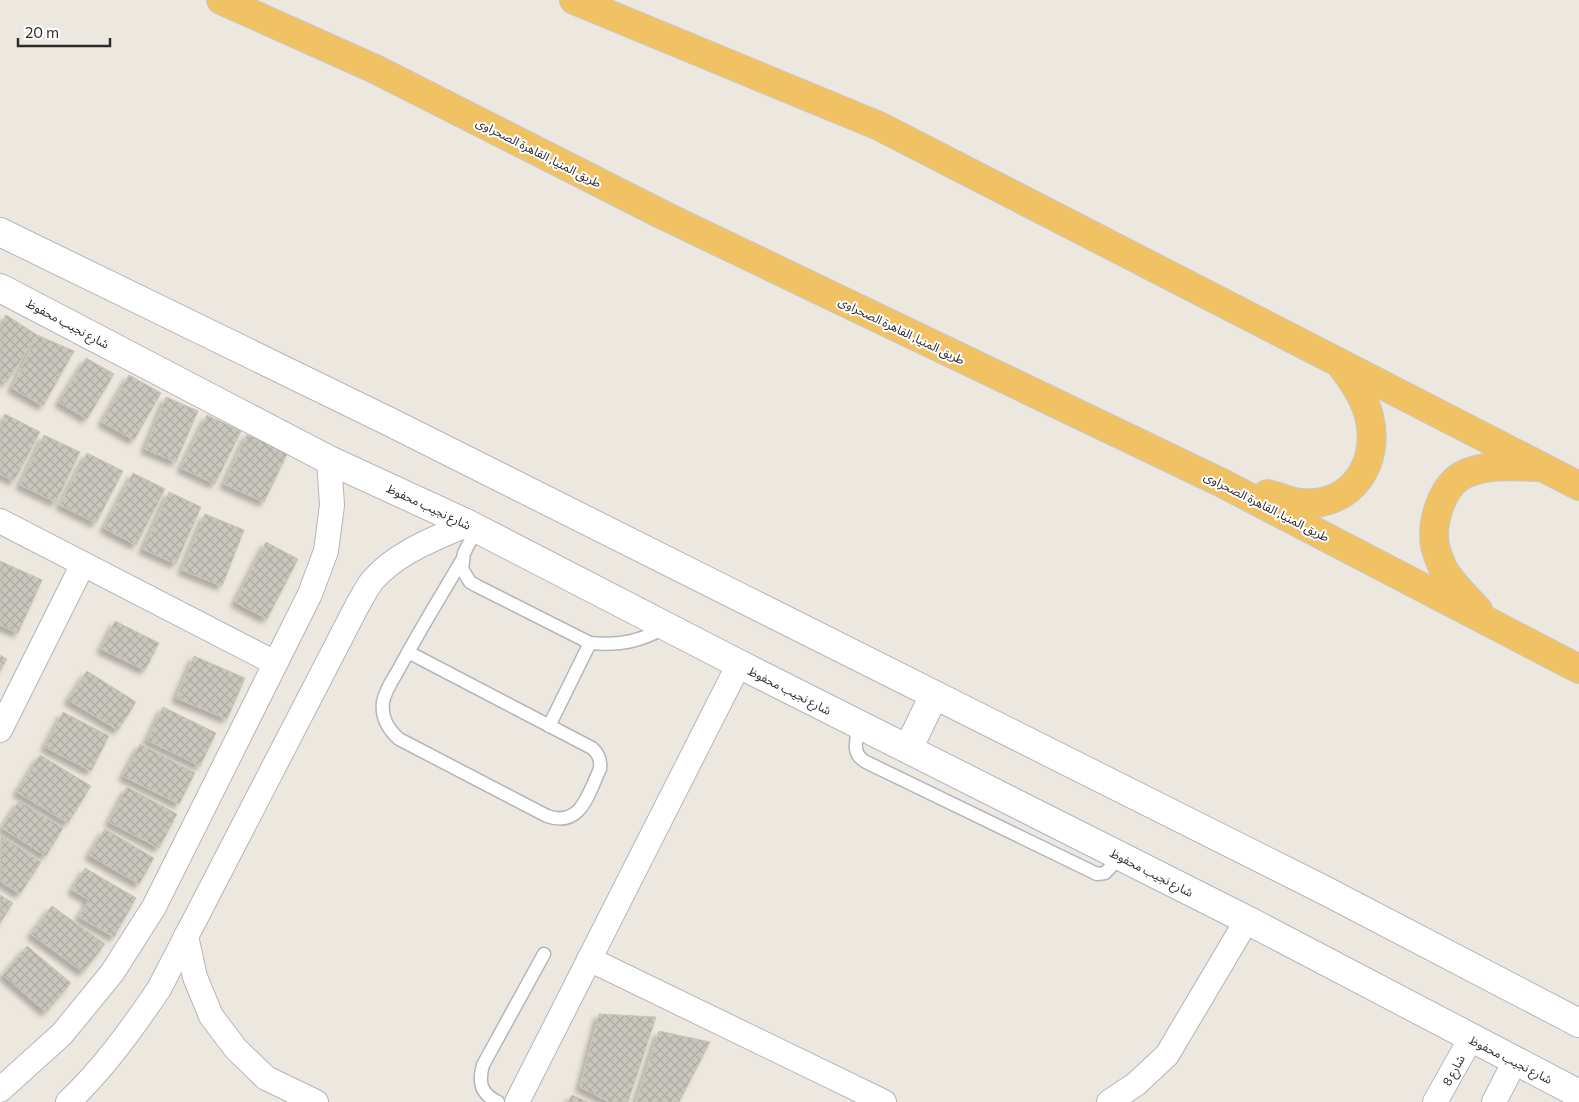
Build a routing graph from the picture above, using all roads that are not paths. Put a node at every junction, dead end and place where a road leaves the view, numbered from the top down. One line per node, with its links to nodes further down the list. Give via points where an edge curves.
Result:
1 (221, 0): 8 (highway, طريق المنيا, القاهرة الصحراوى, via 375,69 665,216)
2 (574, 0): 5 (highway, via 879,126)
3 (0, 232): 21 (street, via 386,420)
4 (0, 288): 6 (street, شارع نجيب محفوظ)
5 (1340, 364): 7 (highway); 8 (highway, via 1358,387 1369,417 1371,434 1370,455 1361,476 1347,492 1324,501 1300,503)
6 (329, 460): 11 (street, شارع نجيب محفوظ); 18 (street, via 332,505 326,551 310,594)
7 (1542, 467): 9 (highway); 14 (highway, via 1500,466 1465,473 1443,498 1435,522 1435,546 1444,570)
8 (1222, 483): 14 (highway, طريق المنيا, القاهرة الصحراوى)
9 (1579, 486)
10 (0, 521): 13 (street)
11 (473, 526): 12 (lane); 15 (street, شارع نجيب محفوظ); 28 (street, via 422,544 395,560 372,582)
12 (462, 560): 16 (lane, via 462,569 470,582); 17 (lane)
13 (83, 564): 18 (street); 24 (street)
14 (1488, 621): 20 (highway, طريق المنيا, القاهرة الصحراوى)
15 (668, 626): 16 (lane, via 630,642); 19 (street, شارع نجيب محفوظ)
16 (590, 644): 23 (lane)
17 (408, 652): 23 (lane); 23 (lane, via 383,701 385,722 391,732 547,816 564,819 580,811 601,763 592,748)
18 (275, 663): 34 (street, via 154,907 112,973 62,1034)
19 (739, 664): 22 (street, شارع نجيب محفوظ); 30 (street)
20 (1579, 670)
21 (934, 695): 25 (street); 31 (street, via 1326,891)
22 (859, 724): 25 (street, شارع نجيب محفوظ); 26 (lane, via 855,751 858,758 1097,874 1105,873)
23 (550, 726)
24 (0, 730)
25 (908, 749): 26 (street, شارع نجيب محفوظ)
26 (1121, 856): 27 (street, شارع نجيب محفوظ)
27 (1247, 920): 32 (street, شارع نجيب محفوظ); 41 (street, via 1167,1055 1136,1084)
28 (186, 936): 36 (street, via 159,989 125,1039); 37 (street, via 195,977 211,1016 236,1049 266,1078)
29 (544, 954): 38 (lane, via 483,1065 482,1089)
30 (589, 959): 39 (street); 40 (street)
31 (1579, 1023)
32 (1471, 1038): 33 (street, شارع نجيب محفوظ); 42 (street, شارع 8)
33 (1515, 1061): 35 (street, شارع نجيب محفوظ); 43 (street)
34 (0, 1090)
35 (1579, 1094)
36 (68, 1102)
37 (316, 1102)
38 (498, 1102)
39 (517, 1102)
40 (884, 1102)
41 (1109, 1102)
42 (1436, 1102)
43 (1494, 1102)

